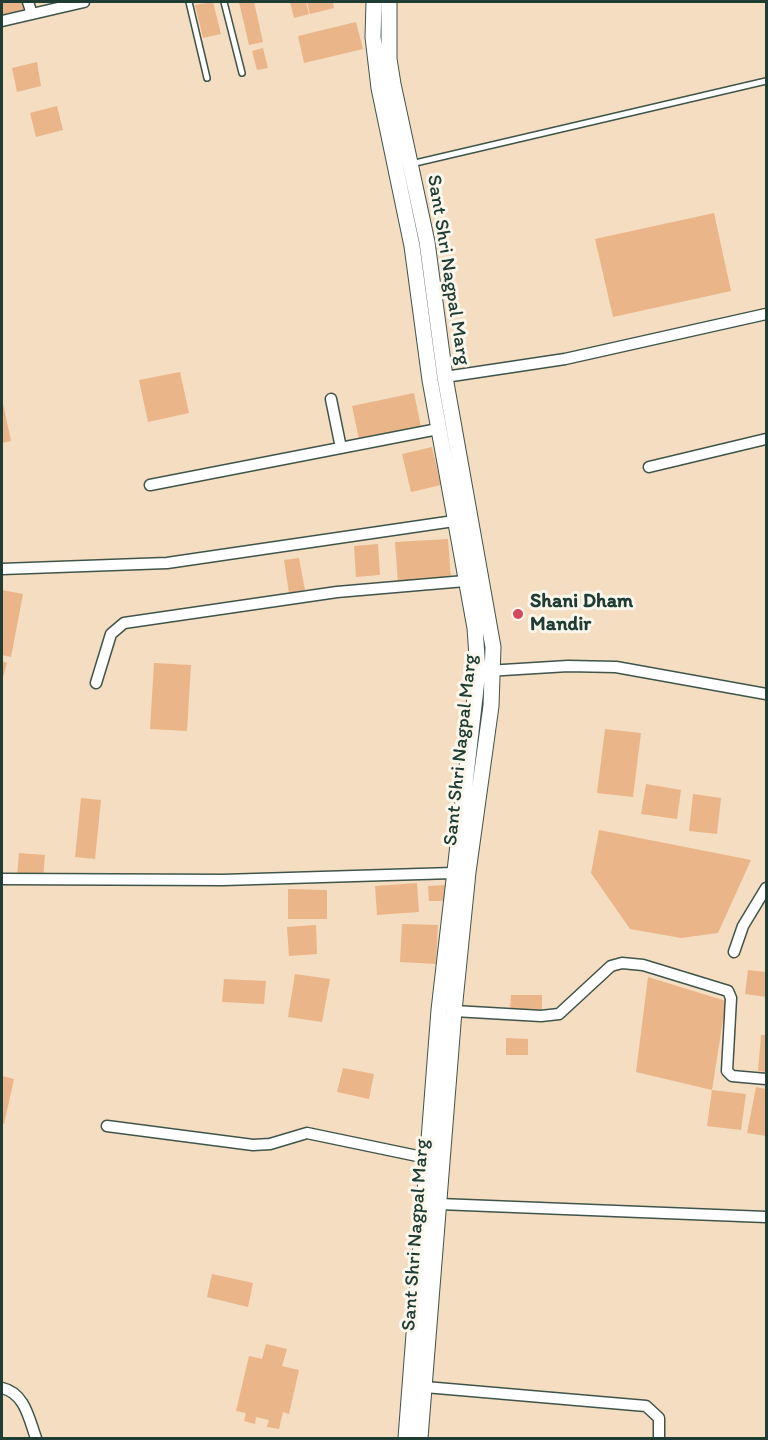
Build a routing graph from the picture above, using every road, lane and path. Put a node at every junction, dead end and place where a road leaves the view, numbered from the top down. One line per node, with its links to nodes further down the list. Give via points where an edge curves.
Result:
1 (28, 2): 7 (street)
2 (84, 2): 7 (street)
3 (189, 2): 10 (lane)
4 (224, 2): 9 (lane)
5 (374, 2): 16 (main road, Sant Shri Nagpal Marg, via 375,61 412,246)
6 (389, 2): 12 (main road, Sant Shri Nagpal Marg, via 389,58)
7 (32, 14): 8 (street)
8 (2, 21)
9 (242, 73)
10 (207, 78)
11 (766, 81): 12 (lane)
12 (410, 164): 14 (main road, Sant Shri Nagpal Marg, via 427,242)
13 (766, 314): 14 (street, via 565,358)
14 (445, 377): 24 (main road, Sant Shri Nagpal Marg, via 490,625)
15 (331, 399): 18 (street)
16 (438, 429): 18 (street); 21 (main road, Sant Shri Nagpal Marg)
17 (766, 439): 19 (street)
18 (341, 448): 20 (street)
19 (649, 467)
20 (150, 485)
21 (454, 521): 22 (street, via 186,561); 23 (main road, Sant Shri Nagpal Marg)
22 (2, 569)
23 (465, 581): 24 (main road, Sant Shri Nagpal Marg); 25 (street, via 337,592 124,623 111,634)
24 (486, 671): 26 (street, via 616,667); 27 (main road, Sant Shri Nagpal Marg); 31 (main road, Sant Shri Nagpal Marg)
25 (96, 683)
26 (766, 694)
27 (453, 873): 28 (street, via 223,880); 34 (main road, Sant Shri Nagpal Marg)
28 (2, 879)
29 (766, 888): 30 (street, via 743,926)
30 (734, 952)
31 (454, 1011): 32 (street, via 559,1014 612,966 635,963 728,991 731,998 727,1071 732,1076); 35 (main road, Sant Shri Nagpal Marg)
32 (766, 1079)
33 (107, 1126): 34 (street, via 253,1145 307,1133)
34 (427, 1158): 40 (main road, Sant Shri Nagpal Marg)
35 (439, 1204): 36 (street); 37 (main road, Sant Shri Nagpal Marg)
36 (766, 1217)
37 (425, 1387): 41 (main road, Sant Shri Nagpal Marg); 42 (street, via 646,1406 659,1418)
38 (2, 1388): 39 (street, via 20,1399)
39 (36, 1438)
40 (406, 1438)
41 (420, 1438)
42 (659, 1438)

